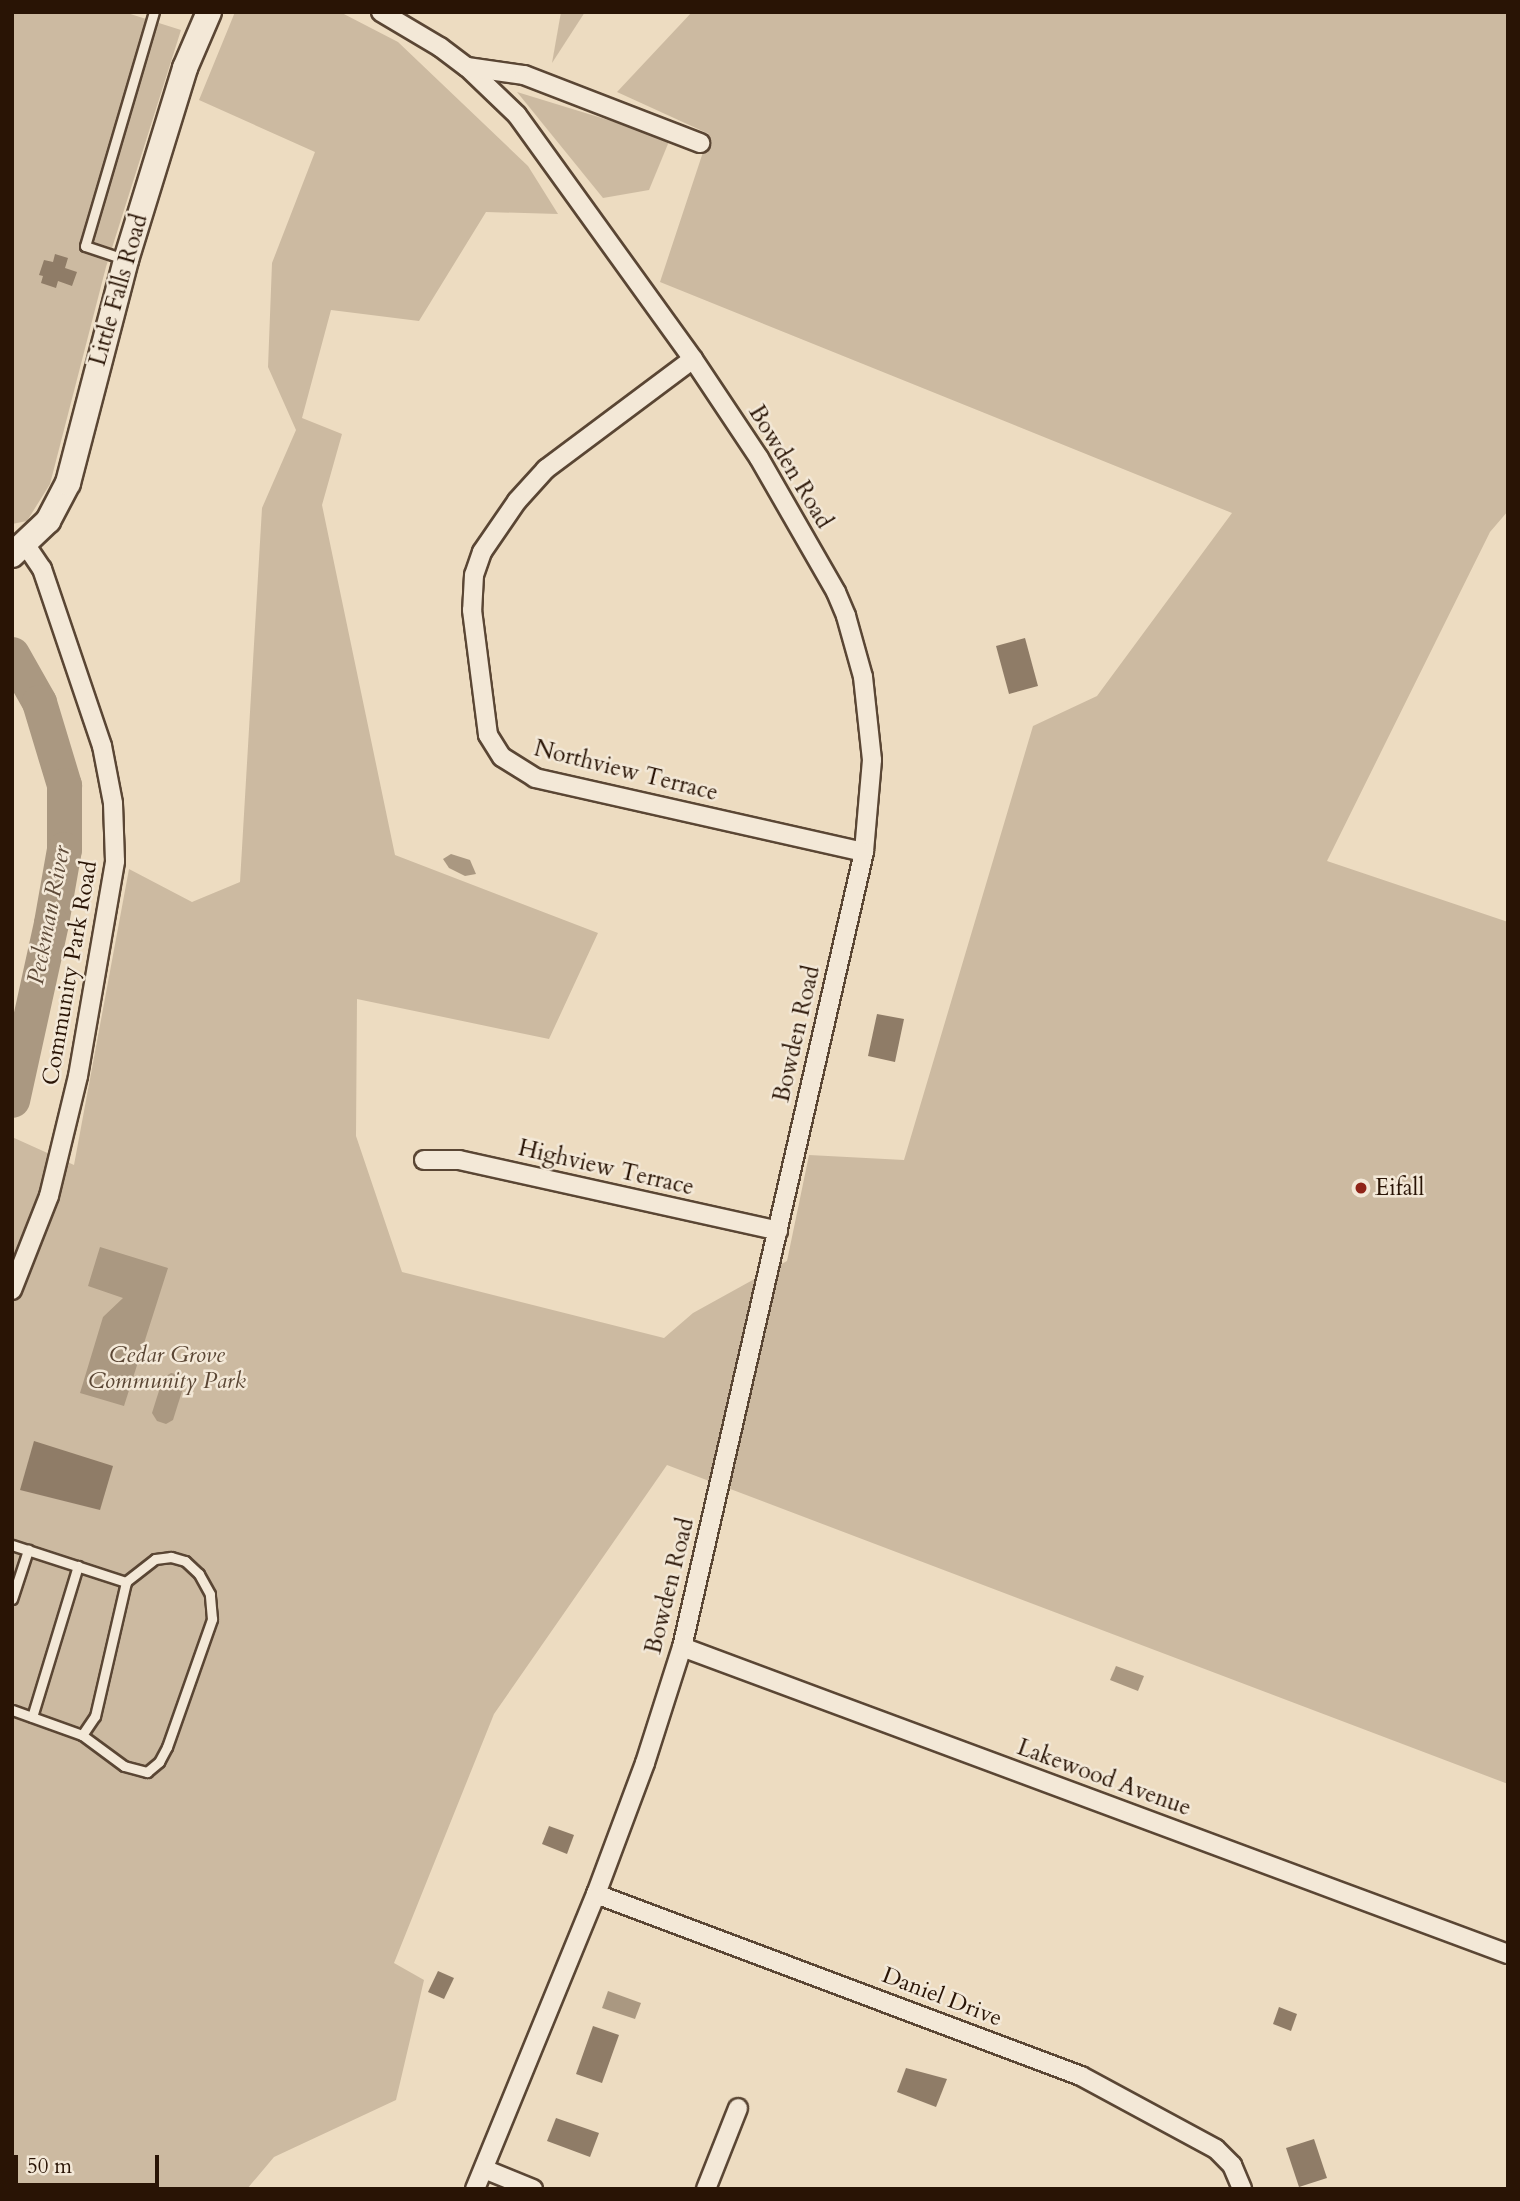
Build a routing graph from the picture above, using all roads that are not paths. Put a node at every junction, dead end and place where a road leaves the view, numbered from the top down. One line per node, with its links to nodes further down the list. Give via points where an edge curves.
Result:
1 (154, 12): 6 (lane, via 85,246)
2 (209, 12): 6 (street, Little Falls Road, via 185,68)
3 (381, 12): 4 (street, Bowden Road)
4 (467, 67): 5 (street, via 524,75); 7 (street, Bowden Road, via 517,115)
5 (700, 143)
6 (126, 260): 8 (street, Little Falls Road, via 68,483 48,521)
7 (693, 359): 9 (street, Bowden Road, via 759,458 846,616 863,677 871,732 871,791); 9 (street, Northview Terrace, via 546,469 482,552 471,601 488,735 502,757 535,778)
8 (19, 550): 12 (street, Community Park Road, via 41,569 102,746 113,803 115,861 78,1076 56,1170)
9 (863, 852): 11 (street, Bowden Road)
10 (424, 1160): 11 (street, Highview Terrace, via 459,1160)
11 (778, 1231): 18 (street, Bowden Road)
12 (12, 1290)
13 (12, 1545): 14 (lane)
14 (28, 1550): 15 (lane); 17 (lane)
15 (78, 1566): 16 (lane); 20 (lane)
16 (126, 1582): 21 (lane, via 95,1716); 21 (lane, via 155,1559 185,1561 210,1594 212,1619 159,1762 147,1772 124,1766)
17 (12, 1600)
18 (682, 1647): 22 (street, Bowden Road); 23 (street, Lakewood Avenue)
19 (12, 1710): 20 (lane)
20 (32, 1717): 21 (lane)
21 (82, 1735)
22 (596, 1894): 25 (street, Bowden Road); 29 (street, Daniel Drive, via 1081,2076 1216,2149 1232,2165)
23 (1508, 1954)
24 (738, 2108): 28 (street)
25 (484, 2169): 26 (street, Bowden Road); 27 (street)
26 (475, 2189)
27 (533, 2189)
28 (706, 2189)
29 (1242, 2189)

